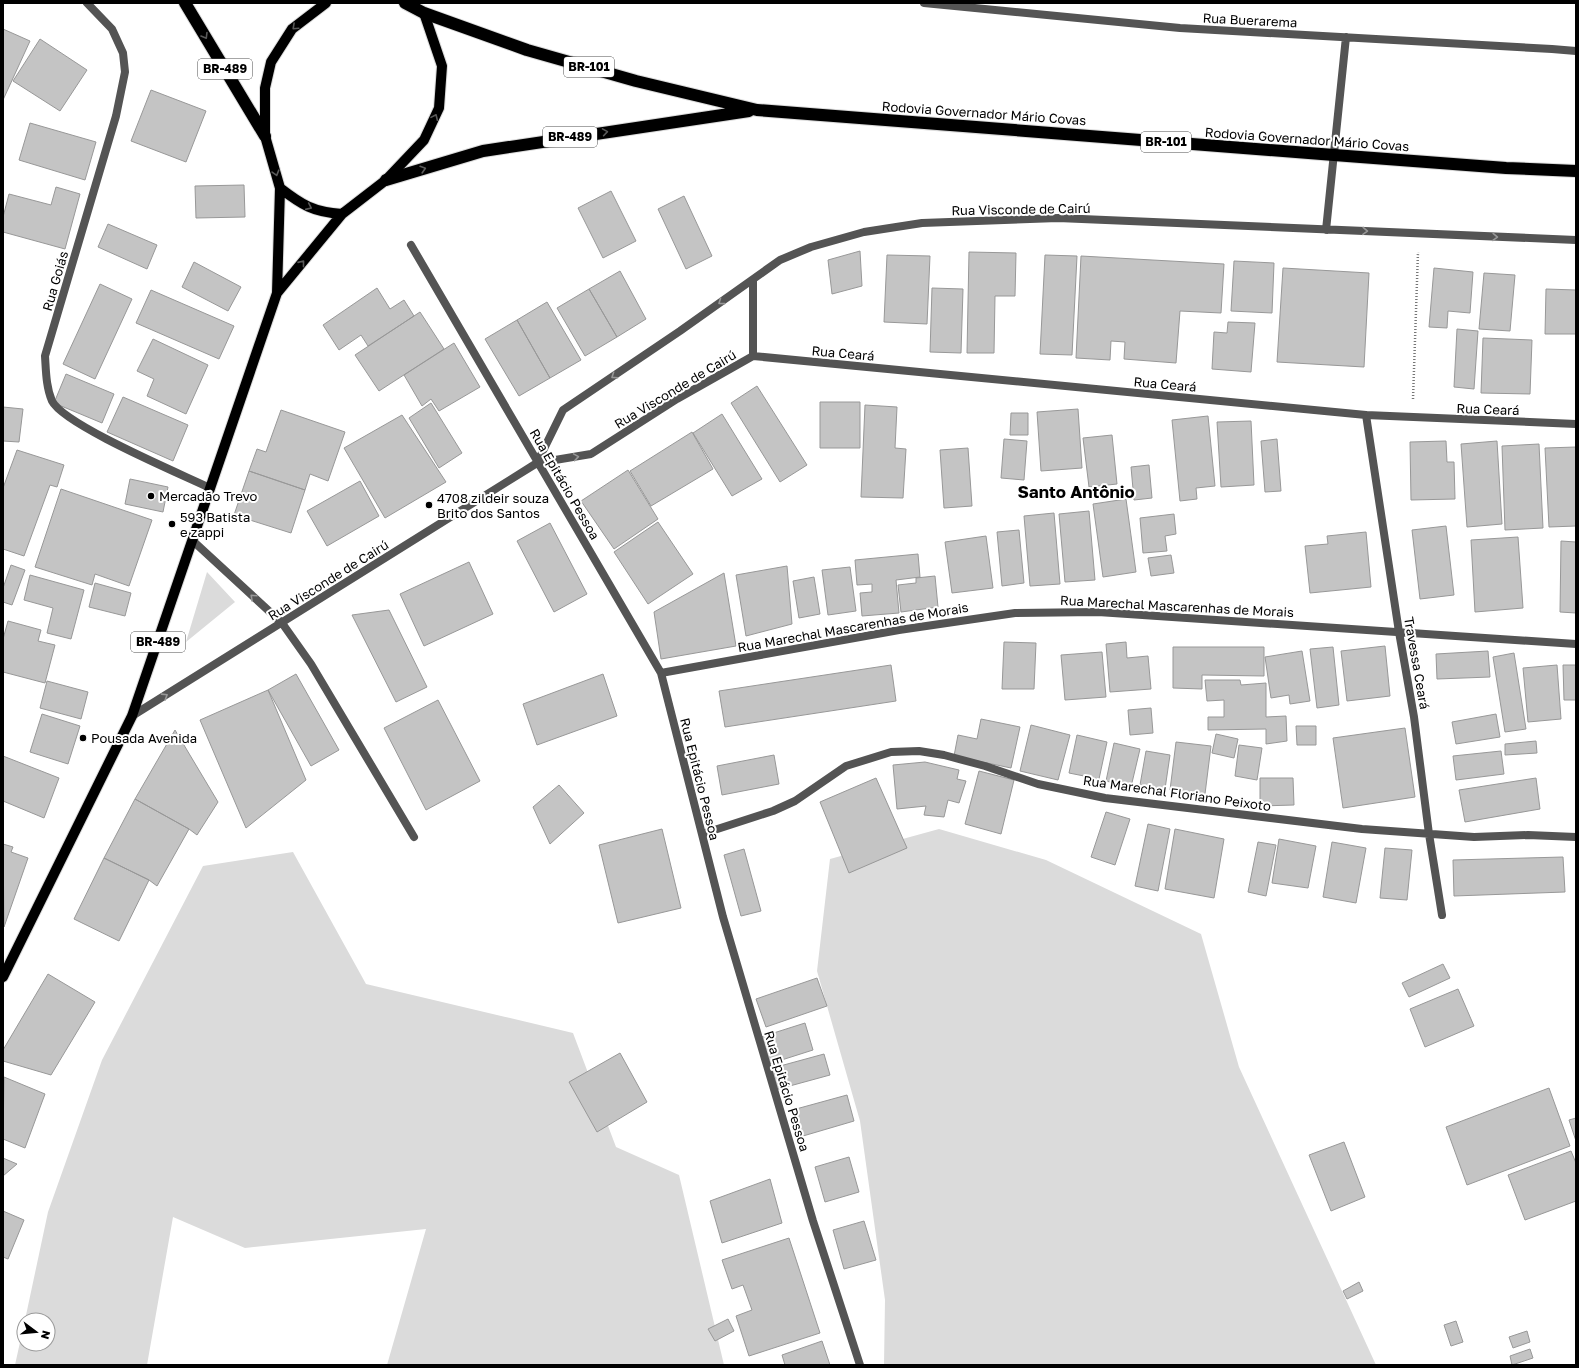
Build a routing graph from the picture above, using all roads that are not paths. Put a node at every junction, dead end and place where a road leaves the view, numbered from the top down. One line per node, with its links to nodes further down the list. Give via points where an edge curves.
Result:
1 (87, 3): 25 (street, Rua Goiás, via 112,29 123,53 125,72 116,116 45,356 46,379 53,403 74,421 110,441)
2 (185, 3): 10 (highway, BR-489, one-way to 10)
3 (326, 3): 10 (main road, BR-489, one-way to 10, via 292,29 271,62 264,88)
4 (405, 3): 6 (highway, Rodovia Governador Mário Covas / BR-101)
5 (924, 3): 7 (street, Rua Buerarema, via 1180,28)
6 (424, 13): 9 (highway, Rodovia Governador Mário Covas / BR-101, via 527,50 636,81); 13 (main road, BR-489, one-way to 6, via 424,140 438,108 442,66)
7 (1346, 37): 8 (street, Rua Buerarema); 11 (street)
8 (1576, 51)
9 (757, 110): 11 (highway, Rodovia Governador Mário Covas / BR-101); 13 (highway, BR-489, one-way to 9, via 483,151)
10 (265, 136): 14 (main road, BR-489, one-way to 14)
11 (1334, 155): 12 (highway, Rodovia Governador Mário Covas / BR-101); 16 (street)
12 (1576, 171)
13 (386, 180): 15 (main road, BR-489)
14 (280, 188): 15 (main road, one-way to 15, via 307,207 325,213); 20 (main road, BR-489)
15 (342, 214): 20 (main road, BR-489, one-way to 15)
16 (1326, 230): 17 (street, Rua Visconde de Cairú, one-way to 17); 19 (street, Rua Visconde de Cairú, via 1058,218 922,224 864,232 811,247 780,260)
17 (1576, 240)
18 (412, 245): 24 (street, Rua Epitácio Pessoa)
19 (752, 280): 21 (street, Rua Visconde de Cairú); 24 (street, Rua Visconde de Cairú, one-way to 24, via 562,410)
20 (277, 293): 25 (main road, BR-489)
21 (753, 356): 22 (street, Rua Ceará); 24 (street, Rua Visconde de Cairú, one-way to 21, via 591,454 678,399)
22 (1366, 415): 23 (street, Rua Ceará); 28 (street, Travessa Ceará)
23 (1576, 424)
24 (538, 463): 27 (street, Rua Visconde de Cairú); 30 (street, Rua Epitácio Pessoa)
25 (210, 488): 26 (main road, BR-489)
26 (193, 541): 27 (street, one-way to 26); 31 (main road, BR-489)
27 (282, 623): 31 (street, Rua Visconde de Cairú, one-way to 27); 34 (street, via 311,664)
28 (1399, 632): 29 (street, Rua Marechal Mascarenhas de Morais); 30 (street, Rua Marechal Mascarenhas de Morais, via 1098,612 1015,612); 33 (street, Travessa Ceará, via 1414,718)
29 (1576, 644)
30 (661, 673): 32 (street, Rua Epitácio Pessoa)
31 (132, 716): 37 (main road, BR-489)
32 (702, 834): 33 (street, Rua Marechal Floriano Peixoto, via 780,808 846,766 891,752 944,755 1038,784 1105,798); 38 (street, Rua Epitácio Pessoa, via 725,925 813,1221)
33 (1429, 834): 35 (street, Rua Marechal Floriano Peixoto, via 1474,837); 36 (street, Travessa Ceará)
34 (414, 837)
35 (1576, 837)
36 (1442, 915)
37 (3, 977)
38 (860, 1365)

